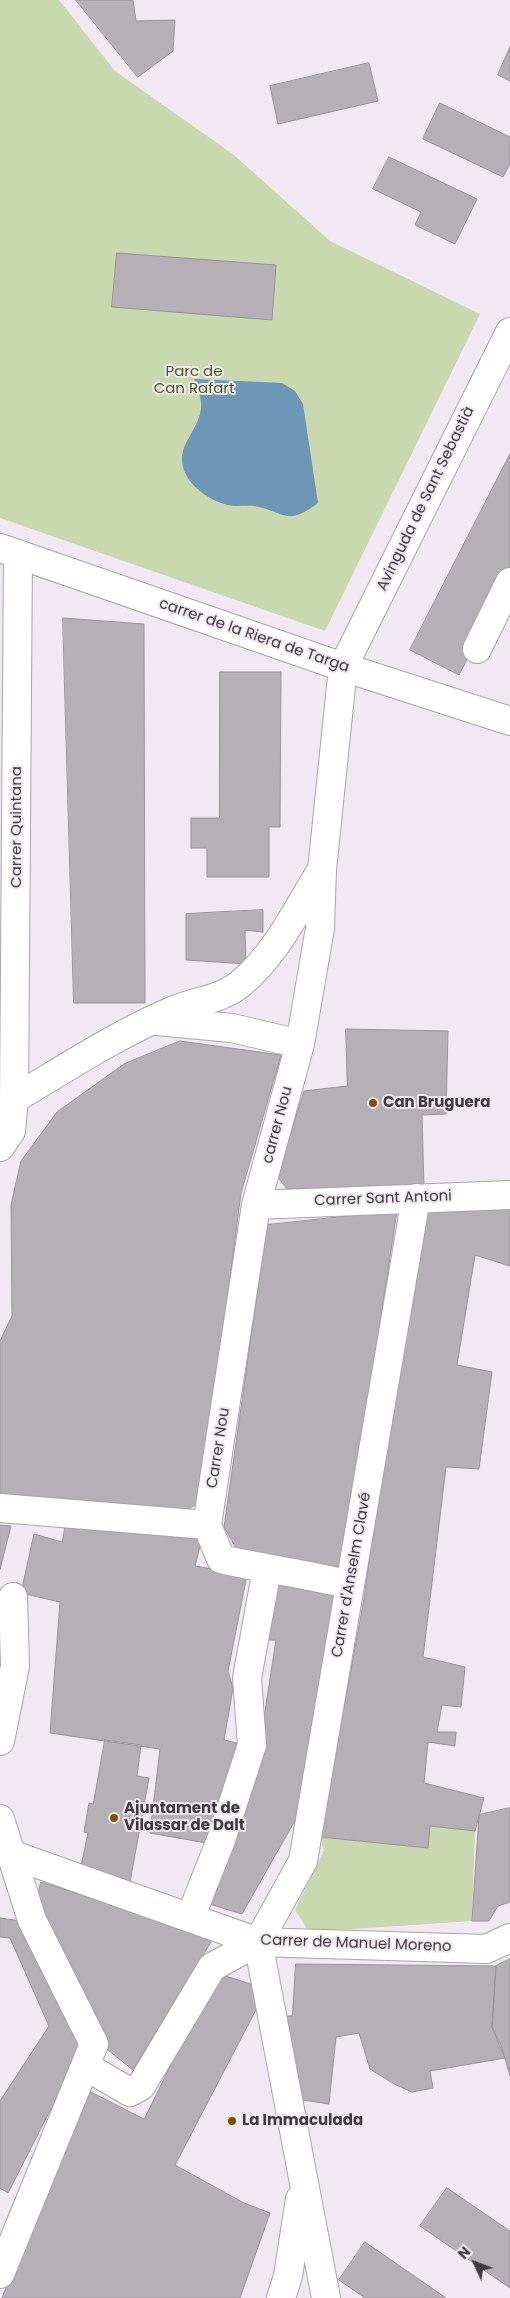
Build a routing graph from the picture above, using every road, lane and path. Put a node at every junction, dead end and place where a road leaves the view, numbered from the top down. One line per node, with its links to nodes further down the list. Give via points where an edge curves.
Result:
1 (510, 332): 5 (street, Avinguda de Sant Sebastià)
2 (9, 551): 5 (street, carrer de la Riera de Targa); 10 (street, Carrer Quintana)
3 (510, 582): 4 (street)
4 (477, 649)
5 (343, 667): 6 (street, carrer de la Riera de Targa); 7 (street, carrer Nou)
6 (510, 721)
7 (322, 870): 8 (street, via 266,958 239,985); 9 (street, carrer Nou, via 320,928)
8 (153, 1021): 9 (street, via 232,1028); 10 (street)
9 (300, 1044): 14 (street, carrer Nou)
10 (14, 1099): 11 (street, Carrer Quintana, via 11,1131)
11 (0, 1147)
12 (510, 1195): 13 (street, Carrer Sant Antoni)
13 (416, 1198): 14 (street, Carrer Sant Antoni); 18 (street, Carrer d'Anselm Clavé)
14 (256, 1205): 16 (street, Carrer Nou)
15 (0, 1508): 16 (street)
16 (207, 1525): 17 (street, via 221,1559)
17 (267, 1569): 18 (street); 23 (street, via 247,1678 252,1745 221,1840)
18 (350, 1585): 25 (street, Carrer d'Anselm Clavé, via 303,1861)
19 (13, 1597): 20 (street, via 15,1666)
20 (0, 1741)
21 (0, 1818): 22 (street)
22 (21, 1858): 23 (street, Carrer de Manuel Moreno); 26 (street, via 32,1920 94,2044)
23 (190, 1918): 25 (street, Carrer de Manuel Moreno)
24 (510, 1938): 25 (street, Carrer de Manuel Moreno, via 486,1949)
25 (258, 1942): 26 (street, via 212,1967 141,2086 130,2092); 27 (street)
26 (85, 2066): 28 (street)
27 (303, 2180): 30 (street, via 288,2276); 31 (street)
28 (6, 2252): 29 (street)
29 (0, 2274)
30 (280, 2298)
31 (326, 2298)

